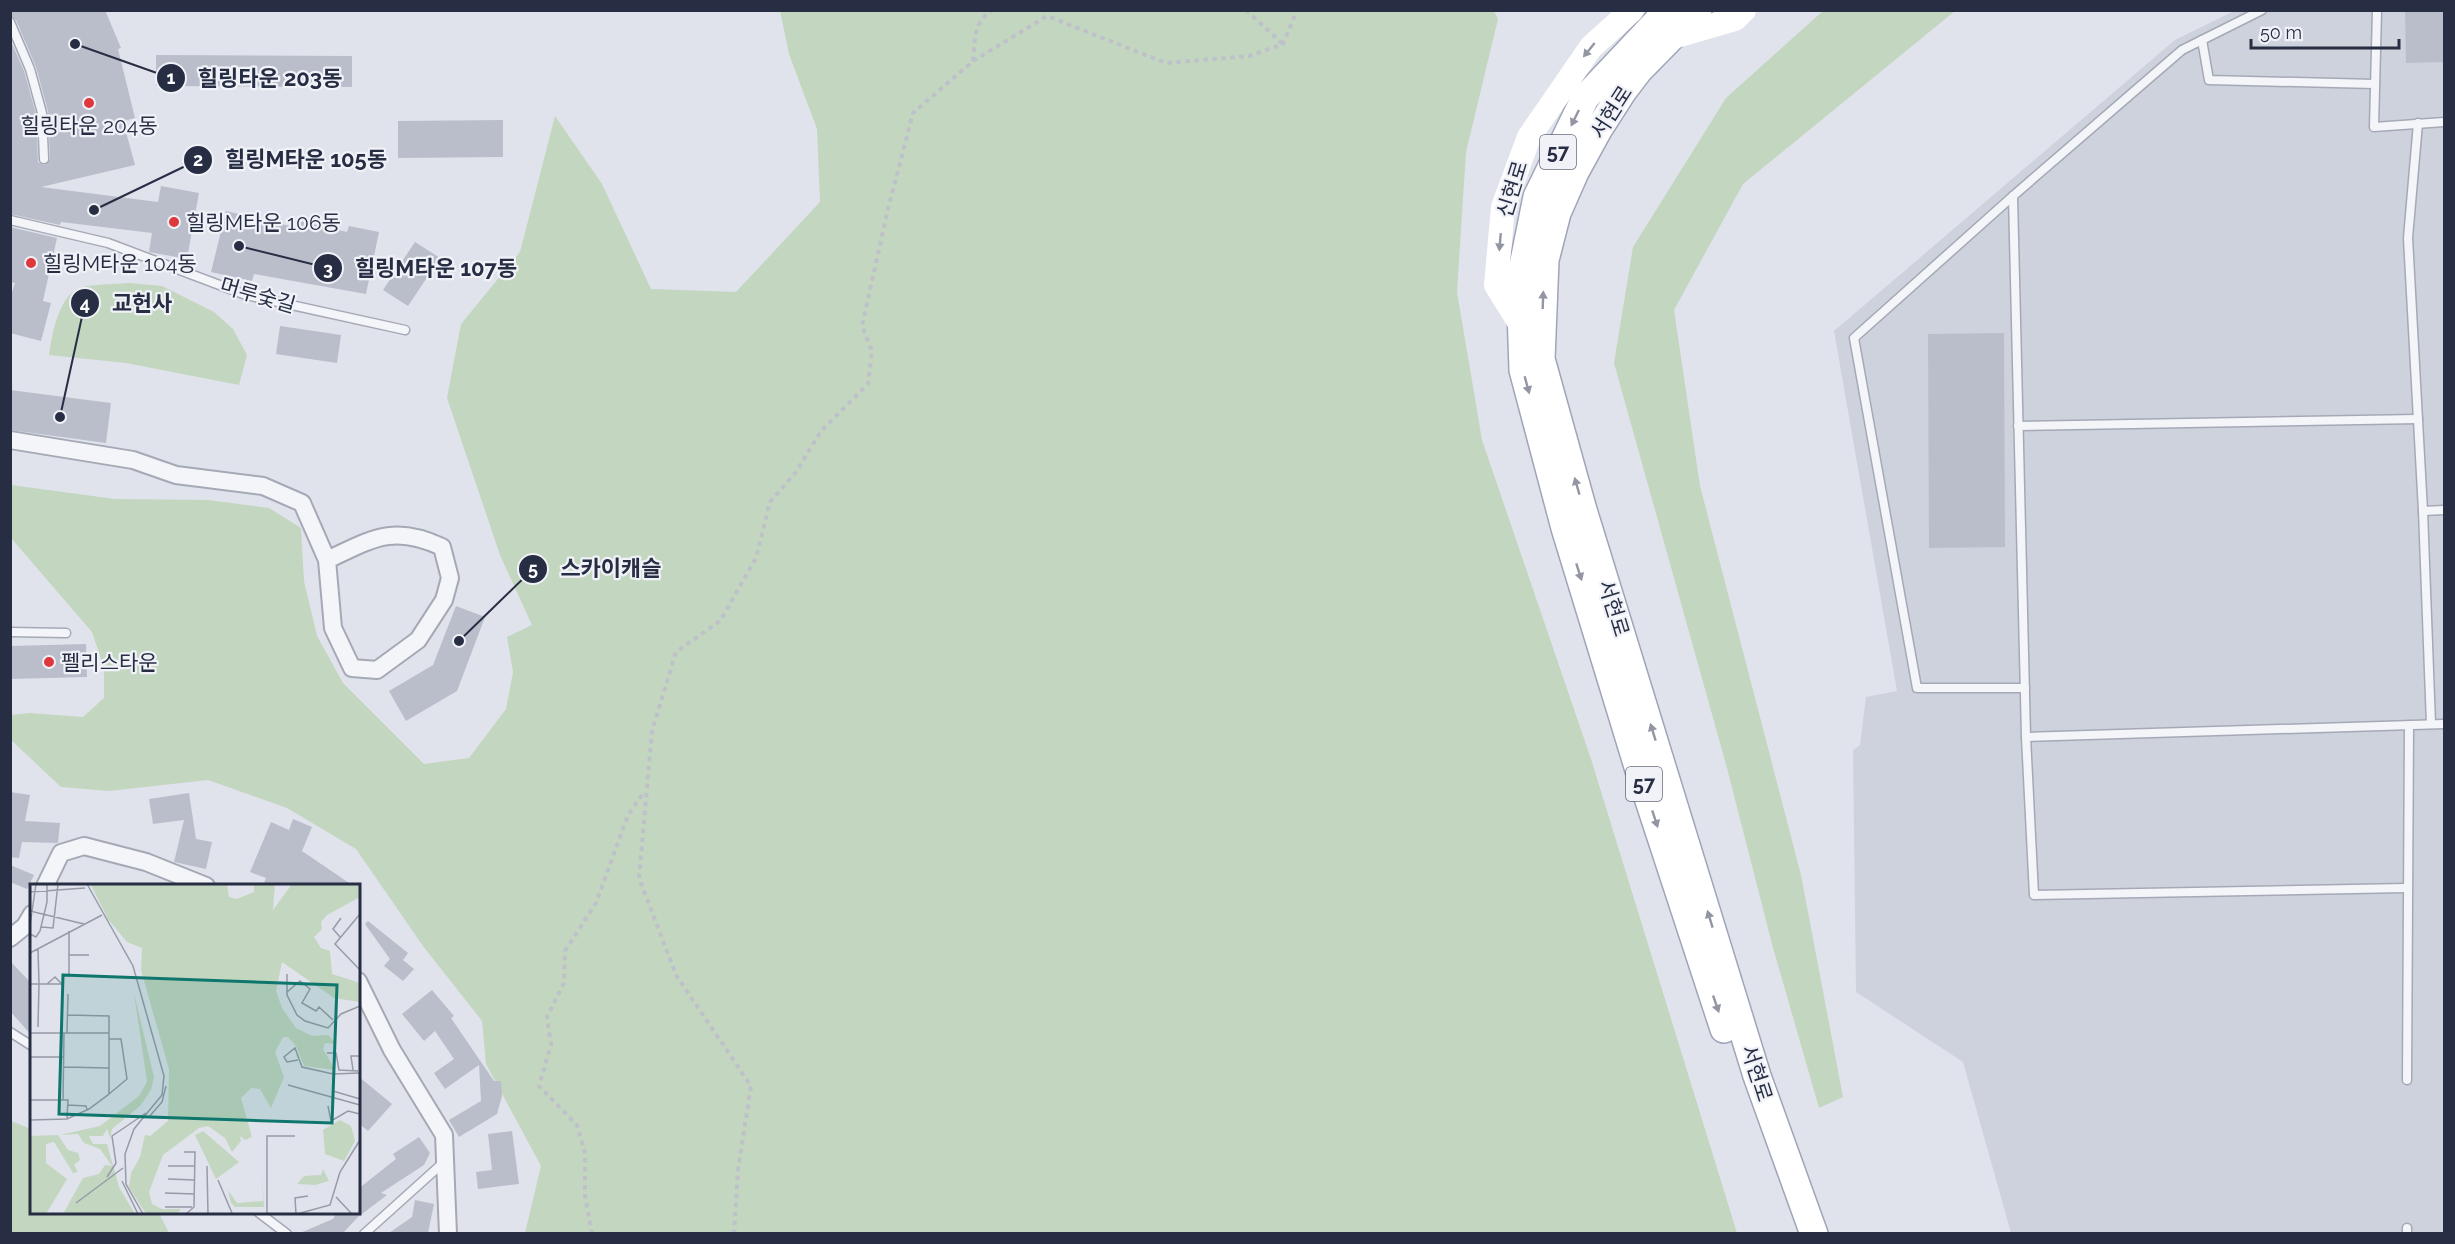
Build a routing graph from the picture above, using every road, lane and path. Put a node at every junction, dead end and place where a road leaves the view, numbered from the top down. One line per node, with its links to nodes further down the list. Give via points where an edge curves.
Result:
1 (993, 10): 14 (path, via 976,28)
2 (1246, 10): 13 (path)
3 (1297, 10): 13 (path)
4 (1632, 10): 21 (main road, 신현로, one-way to 21, via 1591,46 1529,137 1503,207 1496,285)
5 (1668, 10): 21 (main road, 서현로 / 57, one-way to 21, via 1585,98 1537,197 1520,281)
6 (1698, 10): 11 (main road, 서현로 / 57)
7 (1744, 10): 11 (main road, via 1735,19)
8 (2262, 10): 12 (lane)
9 (2377, 10): 15 (lane)
10 (10, 22): 18 (lane, via 30,69 42,113)
11 (1673, 37): 54 (main road, 서현로 / 57, one-way to 11, via 1757,1076 1583,510 1541,359 1545,260 1557,213 1598,129 1639,70)
12 (2202, 40): 15 (lane, via 2209,80); 19 (lane, via 2182,50)
13 (1283, 44): 14 (path, via 1249,56 1166,63 1047,16)
14 (973, 61): 36 (path, via 913,113 862,326 872,351 868,384 821,431 796,472 770,501 756,558 720,621 676,652 652,731)
15 (2375, 84): 17 (lane, via 2374,127)
16 (2445, 122): 17 (lane)
17 (2418, 123): 23 (lane, via 2408,238)
18 (44, 159)
19 (2013, 196): 24 (lane); 31 (lane, via 1854,338 1917,688)
20 (10, 220): 22 (lane, 머루숯길, via 108,243 246,295)
21 (1522, 327): 53 (main road, 서현로 / 57, one-way to 53, via 1523,370 1565,528 1688,919)
22 (405, 330)
23 (2418, 419): 24 (lane); 27 (lane)
24 (2018, 426): 31 (lane)
25 (10, 440): 28 (street, via 133,460 176,475 264,486 302,503)
26 (2445, 510): 27 (lane)
27 (2424, 511): 32 (lane)
28 (327, 560): 28 (street, via 333,628 351,668 377,670 418,640 444,600 450,578 442,547 420,536 381,535)
29 (10, 632): 30 (lane)
30 (66, 633)
31 (2025, 688): 35 (lane)
32 (2431, 724): 33 (lane); 34 (lane)
33 (2445, 724)
34 (2409, 725): 35 (lane); 39 (lane)
35 (2026, 737): 39 (lane, via 2034,895)
36 (645, 792): 51 (path, via 628,815 596,903 565,951 564,983 547,1017 551,1045 539,1086 577,1125 585,1153 585,1195); 52 (path, via 639,878 676,975 750,1086)
37 (46, 884): 38 (street, via 61,853 84,846 146,862)
38 (203, 884)
39 (2406, 888): 45 (lane)
40 (30, 924): 41 (street)
41 (10, 938)
42 (360, 985): 46 (street, via 392,1050 444,1135)
43 (10, 1032): 44 (lane)
44 (30, 1045)
45 (2407, 1080)
46 (446, 1160): 49 (lane); 50 (street)
47 (261, 1214): 48 (lane)
48 (287, 1233)
49 (364, 1233)
50 (448, 1233)
51 (592, 1233)
52 (734, 1233)
53 (1797, 1233)
54 (1814, 1233)

